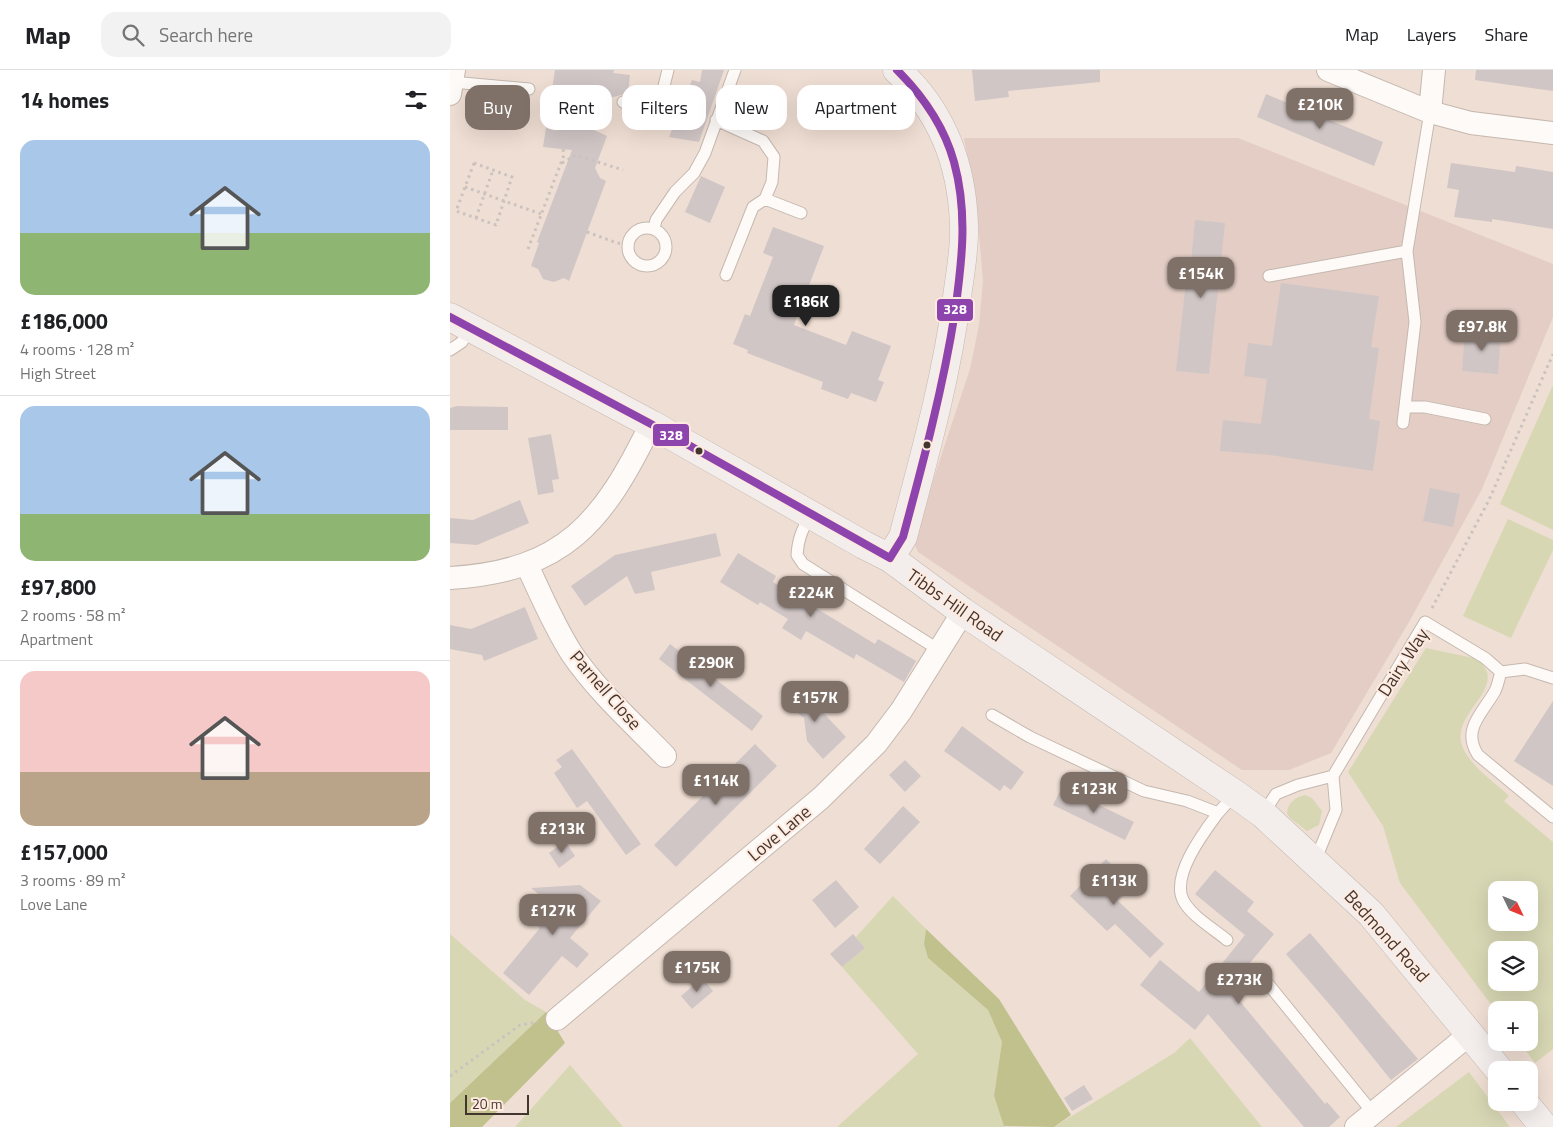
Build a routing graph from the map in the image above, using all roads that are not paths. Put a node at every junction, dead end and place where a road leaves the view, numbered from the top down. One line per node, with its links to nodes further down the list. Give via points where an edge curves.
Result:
1 (668, 70): 8 (lane)
2 (735, 70): 9 (lane)
3 (897, 70): 27 (street, via 925,98 937,118 951,151 960,188 964,226 944,384 903,537)
4 (1328, 70): 10 (street)
5 (1434, 70): 10 (street)
6 (452, 82): 7 (lane)
7 (485, 85)
8 (664, 85)
9 (729, 85)
10 (1430, 112): 13 (street, via 1471,123); 17 (lane)
11 (716, 120): 16 (lane, via 694,173 675,192 656,220)
12 (738, 130): 14 (lane, via 763,141 774,156 772,182)
13 (1553, 133)
14 (765, 198): 15 (lane); 18 (lane, via 753,207)
15 (801, 213)
16 (654, 229): 16 (lane, via 663,236 666,246 662,258 650,266 638,264 631,257 628,245 636,232)
17 (1407, 251): 19 (lane); 22 (lane, via 1415,322)
18 (726, 275)
19 (1269, 276)
20 (460, 322): 21 (lane, via 462,342); 25 (street, Tibbs Hill Road)
21 (450, 350)
22 (1404, 406): 23 (lane); 24 (lane)
23 (1484, 419)
24 (1402, 423)
25 (651, 424): 26 (street, Tibbs Hill Road); 28 (street, via 613,495 592,521 572,540)
26 (812, 515): 27 (street, Tibbs Hill Road); 31 (lane, via 800,532 798,541 797,556 803,564)
27 (890, 558): 30 (street, Tibbs Hill Road)
28 (527, 565): 29 (street, via 480,576); 35 (street, Parnell Close, via 572,654 608,698)
29 (450, 578)
30 (963, 612): 31 (street, Love Lane); 37 (street, Tibbs Hill Road)
31 (940, 650): 43 (street, Love Lane, via 876,744 842,778)
32 (1501, 672): 33 (lane, via 1525,669); 36 (lane, Dairy Way, via 1485,658 1424,622); 39 (lane, via 1496,689 1476,721 1471,734 1472,746 1478,755)
33 (1553, 678)
34 (992, 715): 37 (lane, via 1030,737 1144,791 1187,801)
35 (665, 756)
36 (1333, 776): 38 (lane, via 1276,794); 40 (lane, via 1336,810)
37 (1226, 803): 38 (street, Tibbs Hill Road); 41 (lane, via 1187,861 1180,888 1190,909)
38 (1263, 814): 40 (street, Bedmond Road)
39 (1553, 816)
40 (1315, 861): 44 (street, Bedmond Road, via 1371,914)
41 (1226, 940)
42 (1269, 984): 47 (lane)
43 (557, 1019)
44 (1470, 1034): 45 (street, Bedmond Road); 47 (street)
45 (1492, 1061)
46 (1531, 1111): 48 (street)
47 (1365, 1120)
48 (1544, 1127)

